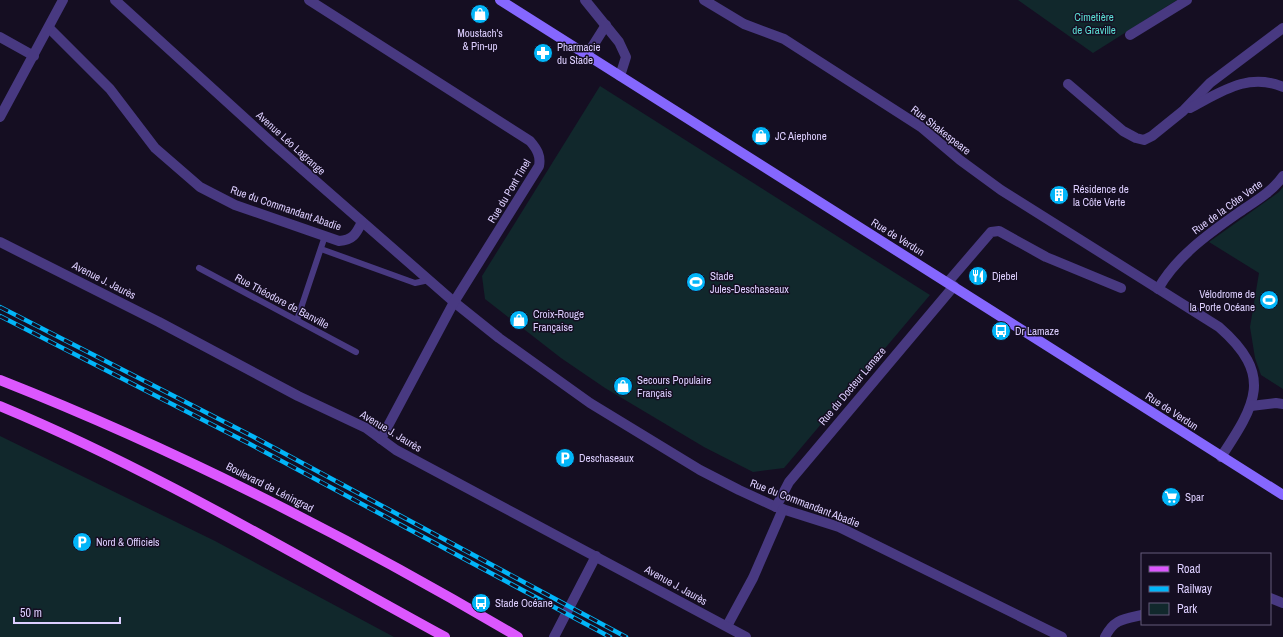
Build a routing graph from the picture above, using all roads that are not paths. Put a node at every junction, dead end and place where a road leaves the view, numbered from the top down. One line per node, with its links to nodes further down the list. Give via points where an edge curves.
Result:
1 (63, 0): 9 (street)
2 (115, 0): 21 (street, Avenue Léo Lagrange)
3 (309, 0): 30 (street, Rue du Pont Tinel, via 530,140 537,149 541,160 539,166)
4 (500, 0): 13 (main road, Rue de Verdun)
5 (585, 0): 8 (street)
6 (704, 0): 29 (street, Rue Shakespeare, via 744,24 784,39 921,127 1001,190)
7 (1187, 0): 11 (street)
8 (606, 25): 13 (street); 15 (street, via 619,42 626,57)
9 (49, 28): 14 (street); 22 (street, Rue du Commandant Abadie, via 110,89 154,148 200,187 235,205)
10 (1283, 28): 18 (street, via 1210,83)
11 (1130, 36)
12 (0, 38): 14 (street)
13 (587, 55): 15 (main road, Rue de Verdun)
14 (34, 56): 19 (street)
15 (620, 76): 27 (main road, Rue de Verdun)
16 (1068, 84): 18 (street, via 1123,131 1144,140)
17 (1283, 87): 18 (street, via 1250,81 1233,86)
18 (1183, 111)
19 (0, 117)
20 (1283, 176): 29 (street, Rue de la Côte Verte, via 1270,192 1204,236 1165,277)
21 (362, 222): 22 (street, Rue du Commandant Abadie, via 356,235 348,240); 26 (street, Avenue Léo Lagrange)
22 (325, 236): 24 (lane)
23 (0, 242): 37 (street, Avenue J. Jaurès, via 298,396 366,428)
24 (321, 249): 26 (lane, via 415,283); 31 (lane)
25 (199, 268): 31 (lane, Rue Théodore de Banville)
26 (429, 280): 30 (street, Avenue Léo Lagrange)
27 (951, 284): 28 (street, Rue du Docteur Lamaze, via 991,232 999,231 1046,257); 38 (main road, Rue de Verdun); 40 (street, Rue du Docteur Lamaze, via 789,482)
28 (1121, 288)
29 (1158, 289): 36 (street, via 1219,327 1237,344 1252,370 1254,387)
30 (454, 302): 37 (street, Rue du Pont Tinel); 40 (street, Rue du Commandant Abadie, via 498,338 590,403 700,470)
31 (297, 320): 32 (lane, Rue Théodore de Banville)
32 (356, 352)
33 (0, 380): 47 (main road, Boulevard de Léningrad, via 75,410 234,482 367,551)
34 (1283, 404): 36 (street)
35 (0, 406): 46 (main road, via 58,431 224,514)
36 (1251, 406): 38 (street)
37 (381, 439): 41 (street, Avenue J. Jaurès, via 396,450)
38 (1222, 457): 39 (main road, Rue de Verdun)
39 (1283, 495)
40 (780, 508): 45 (street, Rue du Docteur Lamaze, via 753,578); 50 (street, Rue du Commandant Abadie, via 839,527)
41 (596, 556): 45 (street, Avenue J. Jaurès); 48 (street)
42 (1271, 598): 43 (street)
43 (1283, 603)
44 (1141, 615): 51 (street, via 1120,620 1110,627)
45 (727, 626): 49 (street, Avenue J. Jaurès)
46 (445, 637)
47 (518, 637)
48 (554, 637)
49 (746, 637)
50 (1062, 637)
51 (1105, 637)

